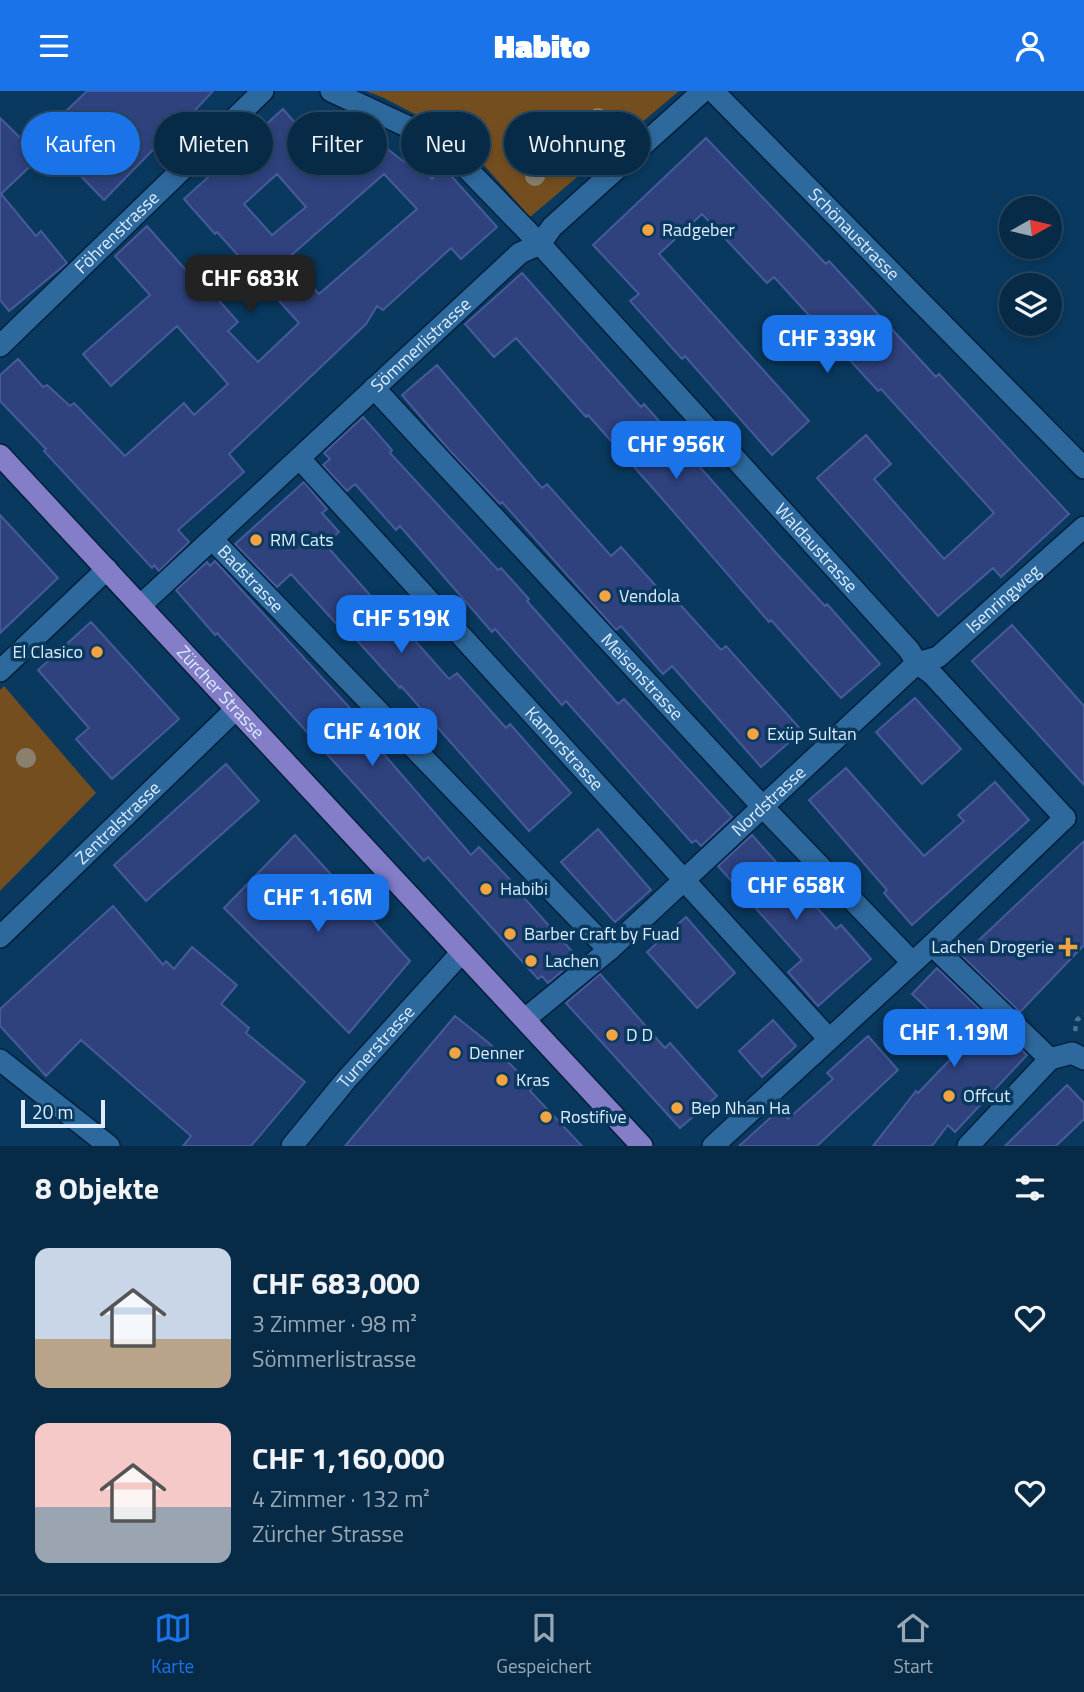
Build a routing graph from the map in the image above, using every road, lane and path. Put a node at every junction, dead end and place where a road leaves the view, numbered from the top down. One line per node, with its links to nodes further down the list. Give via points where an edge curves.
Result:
1 (263, 91): 6 (street, Föhrenstrasse)
2 (331, 91): 5 (street, via 441,142)
3 (703, 91): 5 (street, Sömmerlistrasse, via 552,227)
4 (713, 91): 10 (street, Schönaustrasse)
5 (540, 244): 7 (street, Sömmerlistrasse, via 520,253); 15 (street, Waldaustrasse)
6 (0, 346)
7 (374, 388): 9 (street, Sömmerlistrasse); 18 (street, Meisenstrasse)
8 (0, 455): 13 (main road, Zürcher Strasse)
9 (300, 459): 12 (street, Sömmerlistrasse); 20 (street, Kamorstrasse)
10 (1084, 468)
11 (1084, 527): 15 (street, Isenringweg, via 938,657)
12 (213, 540): 14 (street, Sömmerlistrasse); 23 (street, Badstrasse)
13 (107, 569): 14 (main road, Zürcher Strasse); 16 (street)
14 (141, 605): 17 (main road, Zürcher Strasse)
15 (917, 663): 18 (street, Nordstrasse); 19 (street, Waldaustrasse)
16 (0, 671)
17 (236, 709): 21 (street, Zentralstrasse); 24 (main road, Zürcher Strasse)
18 (762, 806): 20 (street, Nordstrasse); 25 (street, Meisenstrasse)
19 (1075, 819): 22 (street)
20 (685, 879): 23 (street, Nordstrasse); 27 (street, Kamorstrasse)
21 (0, 937)
22 (932, 945): 25 (street); 28 (street)
23 (609, 950): 26 (street, Nordstrasse)
24 (463, 952): 26 (main road, Zürcher Strasse); 32 (street, Turnerstrasse)
25 (912, 962): 27 (street)
26 (525, 1019): 33 (main road, Zürcher Strasse)
27 (828, 1039): 34 (street)
28 (1049, 1059): 29 (street, via 1072,1053); 35 (street)
29 (1084, 1059)
30 (0, 1060): 31 (street)
31 (109, 1146)
32 (292, 1146)
33 (642, 1146)
34 (713, 1146)
35 (968, 1146)

